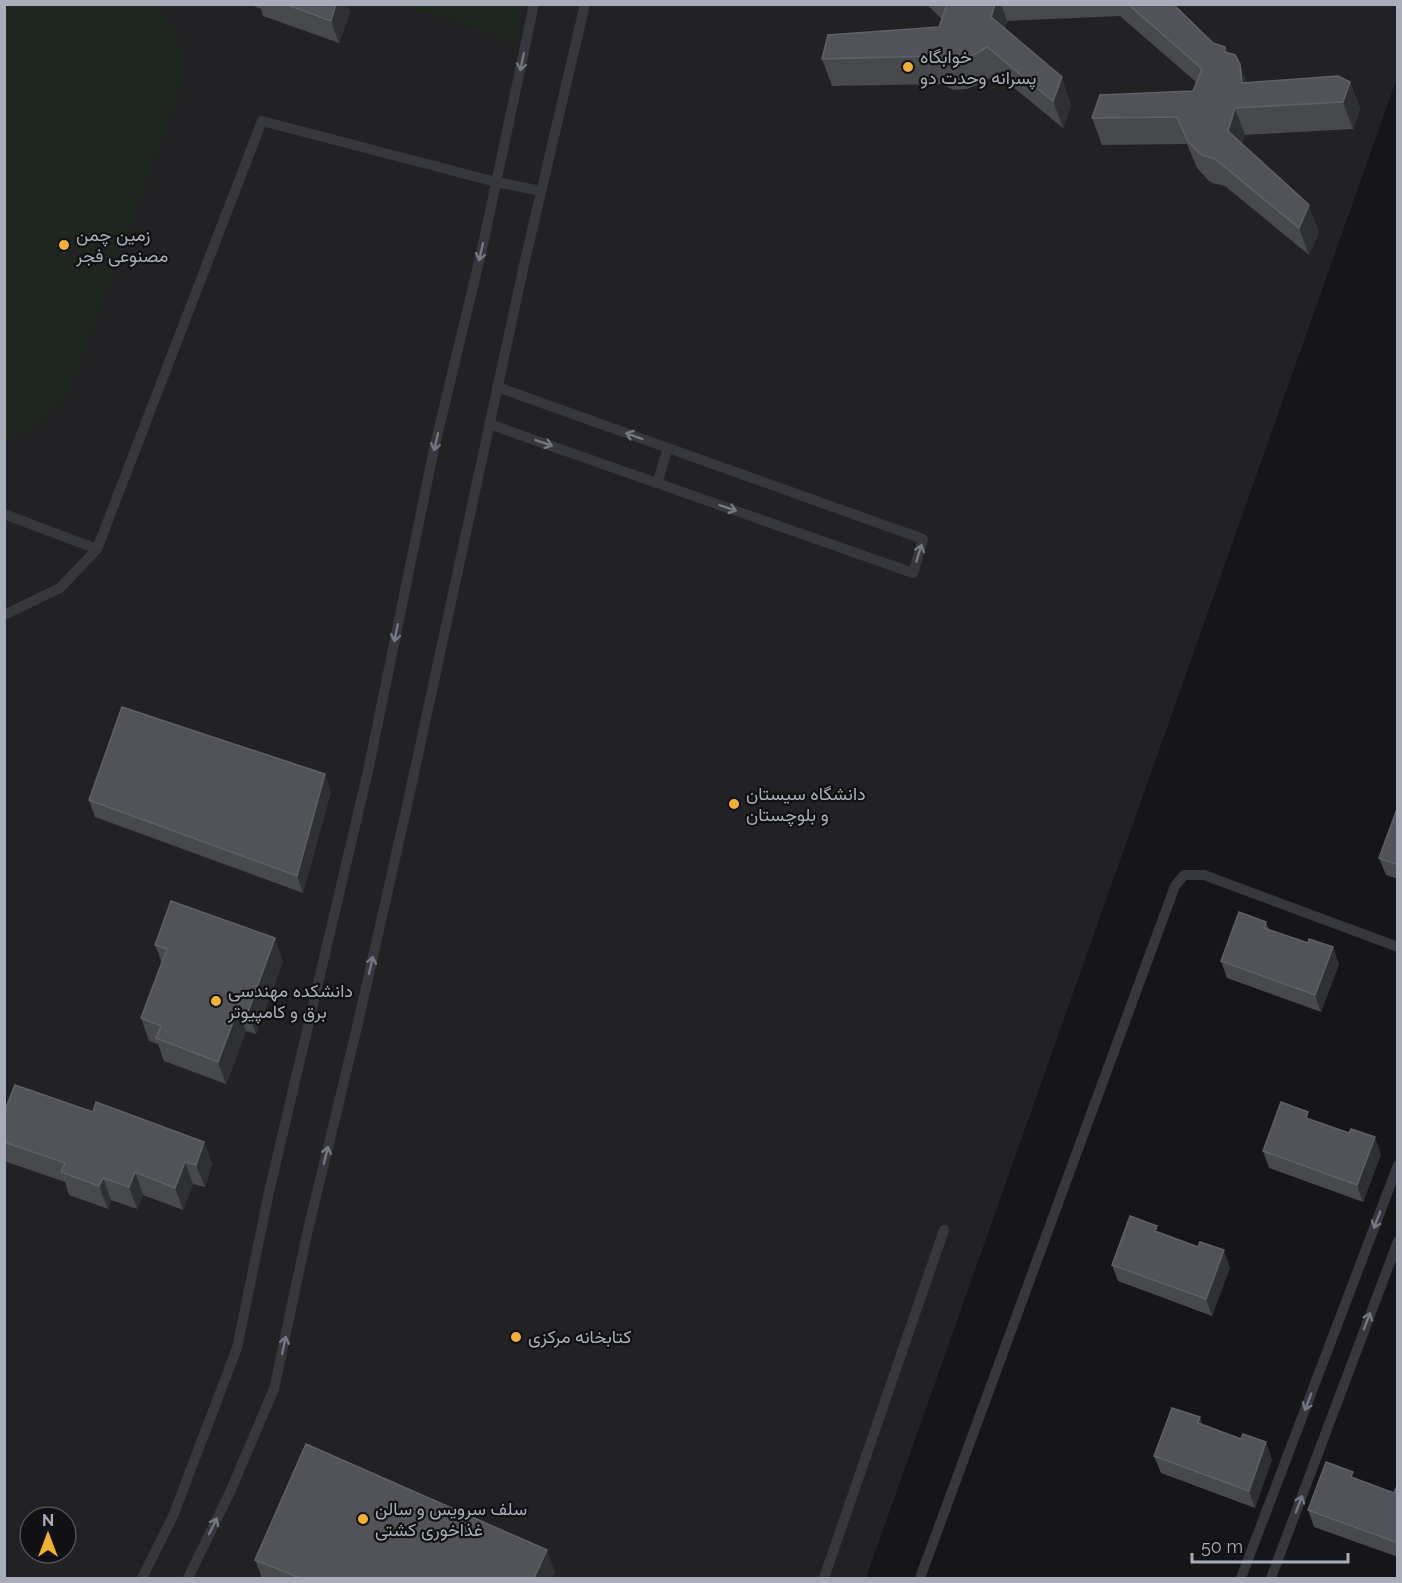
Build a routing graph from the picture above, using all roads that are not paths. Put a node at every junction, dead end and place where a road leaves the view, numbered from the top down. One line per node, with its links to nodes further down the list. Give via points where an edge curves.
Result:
1 (534, 4): 3 (lane, one-way to 3)
2 (585, 4): 4 (lane)
3 (496, 182): 4 (lane); 10 (lane, via 262,121); 16 (lane, one-way to 16, via 237,1348 172,1516)
4 (541, 191): 5 (lane)
5 (497, 387): 6 (lane); 7 (lane, one-way to 5)
6 (489, 424): 8 (lane, one-way to 8); 17 (lane, one-way to 6, via 274,1389)
7 (668, 448): 8 (lane); 8 (lane, one-way to 7, via 913,573 923,539)
8 (657, 483)
9 (4, 514): 10 (lane)
10 (97, 549): 11 (lane, via 60,588)
11 (4, 615)
12 (1398, 947): 19 (lane, via 1204,875 1184,875 1175,886)
13 (1398, 1165): 20 (lane, one-way to 20)
14 (944, 1230): 18 (lane)
15 (1398, 1241): 21 (lane, one-way to 15)
16 (142, 1578)
17 (188, 1578)
18 (824, 1578)
19 (920, 1578)
20 (1241, 1578)
21 (1271, 1578)

